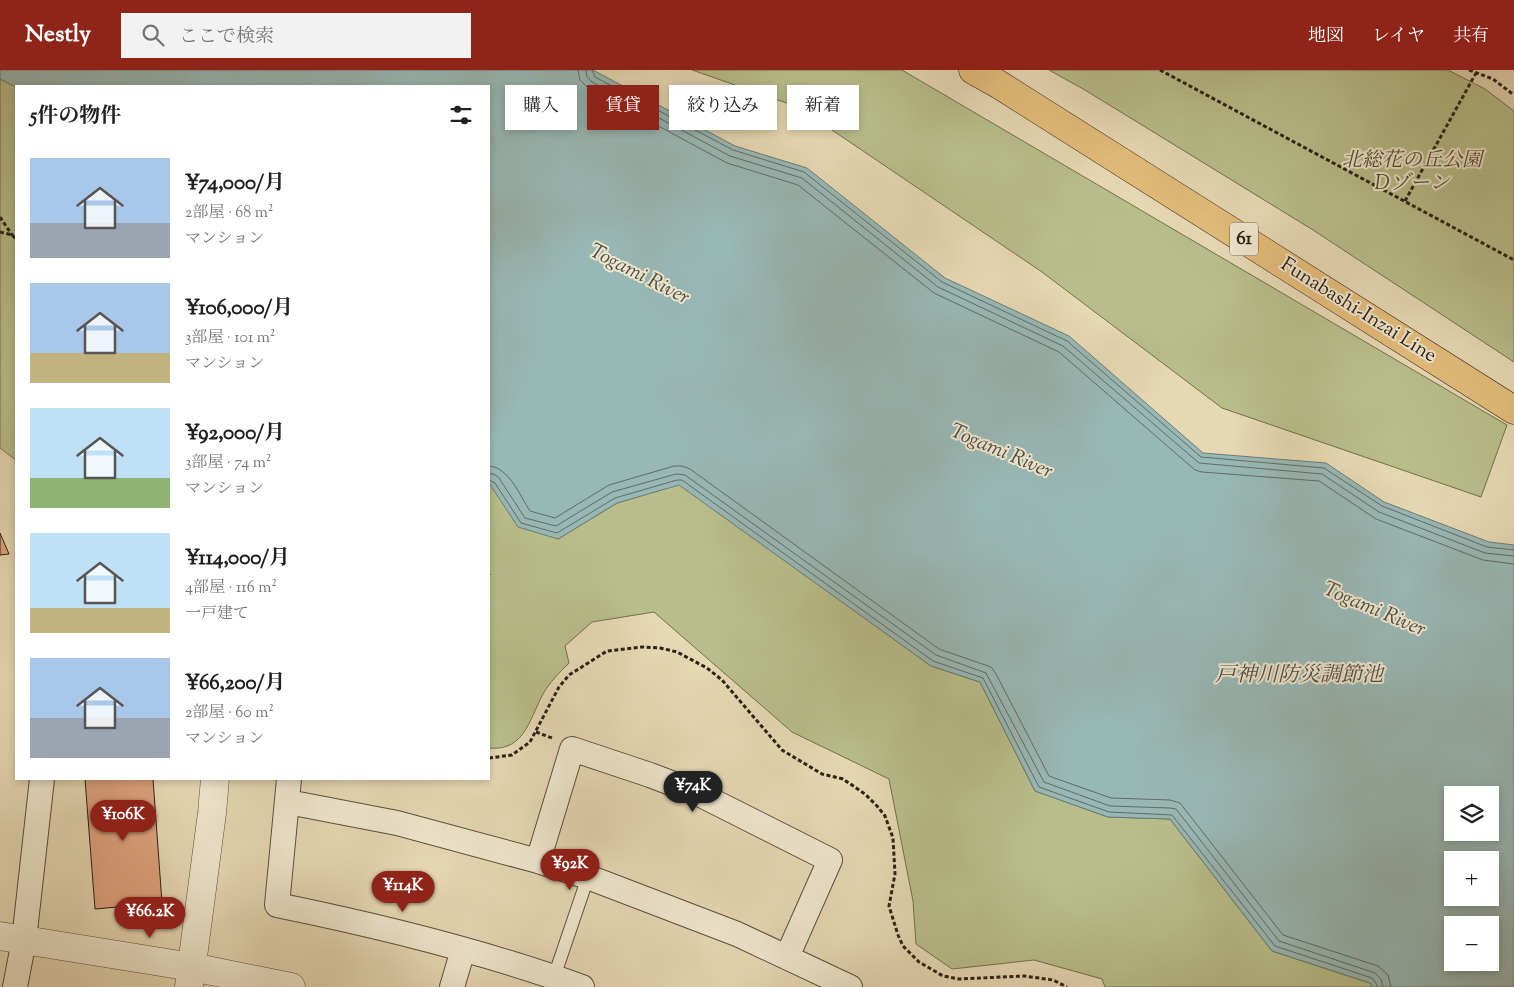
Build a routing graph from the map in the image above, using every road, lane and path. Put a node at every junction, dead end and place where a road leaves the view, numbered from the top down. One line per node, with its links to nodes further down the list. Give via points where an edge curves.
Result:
1 (973, 70): 11 (main road, Funabashi-Inzai Line / 61)
2 (1160, 70): 6 (path)
3 (1469, 70): 4 (path)
4 (1476, 73): 5 (path, via 1492,79); 6 (path)
5 (1514, 95)
6 (1405, 201): 10 (path)
7 (0, 217): 9 (path)
8 (0, 232): 9 (path)
9 (15, 237)
10 (1514, 260)
11 (1514, 410)
12 (490, 758): 28 (path, via 512,755 530,742 558,687 569,675 608,651 642,647 677,652 722,680 782,750 822,774 844,779 878,806 893,838 894,874 889,906 903,946 918,962 943,976 959,979 1024,976 1053,980)
13 (42, 780): 18 (street)
14 (215, 780): 21 (street)
15 (289, 790): 16 (street); 19 (street, via 277,905 359,922)
16 (538, 861): 17 (street); 20 (street, via 572,749 681,787 830,860)
17 (588, 877): 20 (street, via 700,919); 22 (lane)
18 (12, 938): 21 (street); 23 (street)
19 (463, 950): 22 (street); 25 (street)
20 (787, 957): 27 (street)
21 (190, 977): 24 (street)
22 (554, 977): 26 (street)
23 (15, 987)
24 (291, 987)
25 (452, 987)
26 (582, 987)
27 (850, 987)
28 (1067, 987)

